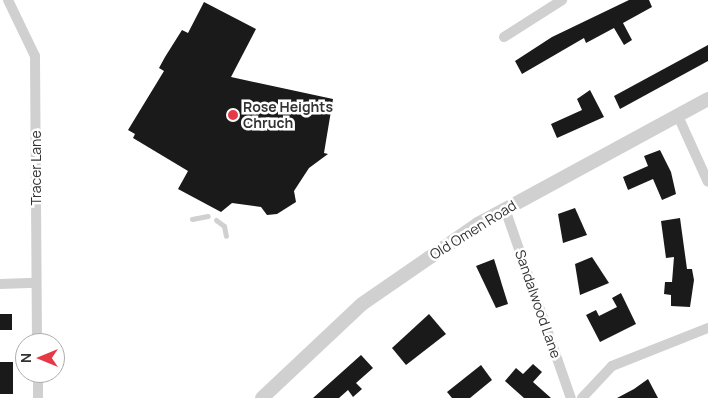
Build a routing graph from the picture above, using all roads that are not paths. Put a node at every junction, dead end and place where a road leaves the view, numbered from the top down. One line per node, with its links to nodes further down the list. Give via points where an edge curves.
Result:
1 (8, 0): 12 (street, Tracer Lane, via 36,56)
2 (562, 0): 3 (street)
3 (504, 37)
4 (708, 99): 5 (street, Old Omen Road)
5 (678, 116): 6 (street); 7 (street, Old Omen Road)
6 (708, 182)
7 (505, 209): 18 (street, Old Omen Road, via 362,304); 19 (street, Sandalwood Lane)
8 (208, 216): 9 (lane)
9 (192, 219)
10 (216, 220): 11 (lane, via 224,226)
11 (226, 236)
12 (36, 283): 13 (street); 15 (street, Tracer Lane)
13 (0, 284)
14 (708, 328): 20 (street, via 612,366)
15 (37, 333)
16 (38, 383): 17 (street)
17 (38, 398)
18 (262, 398)
19 (570, 398)
20 (582, 398)

